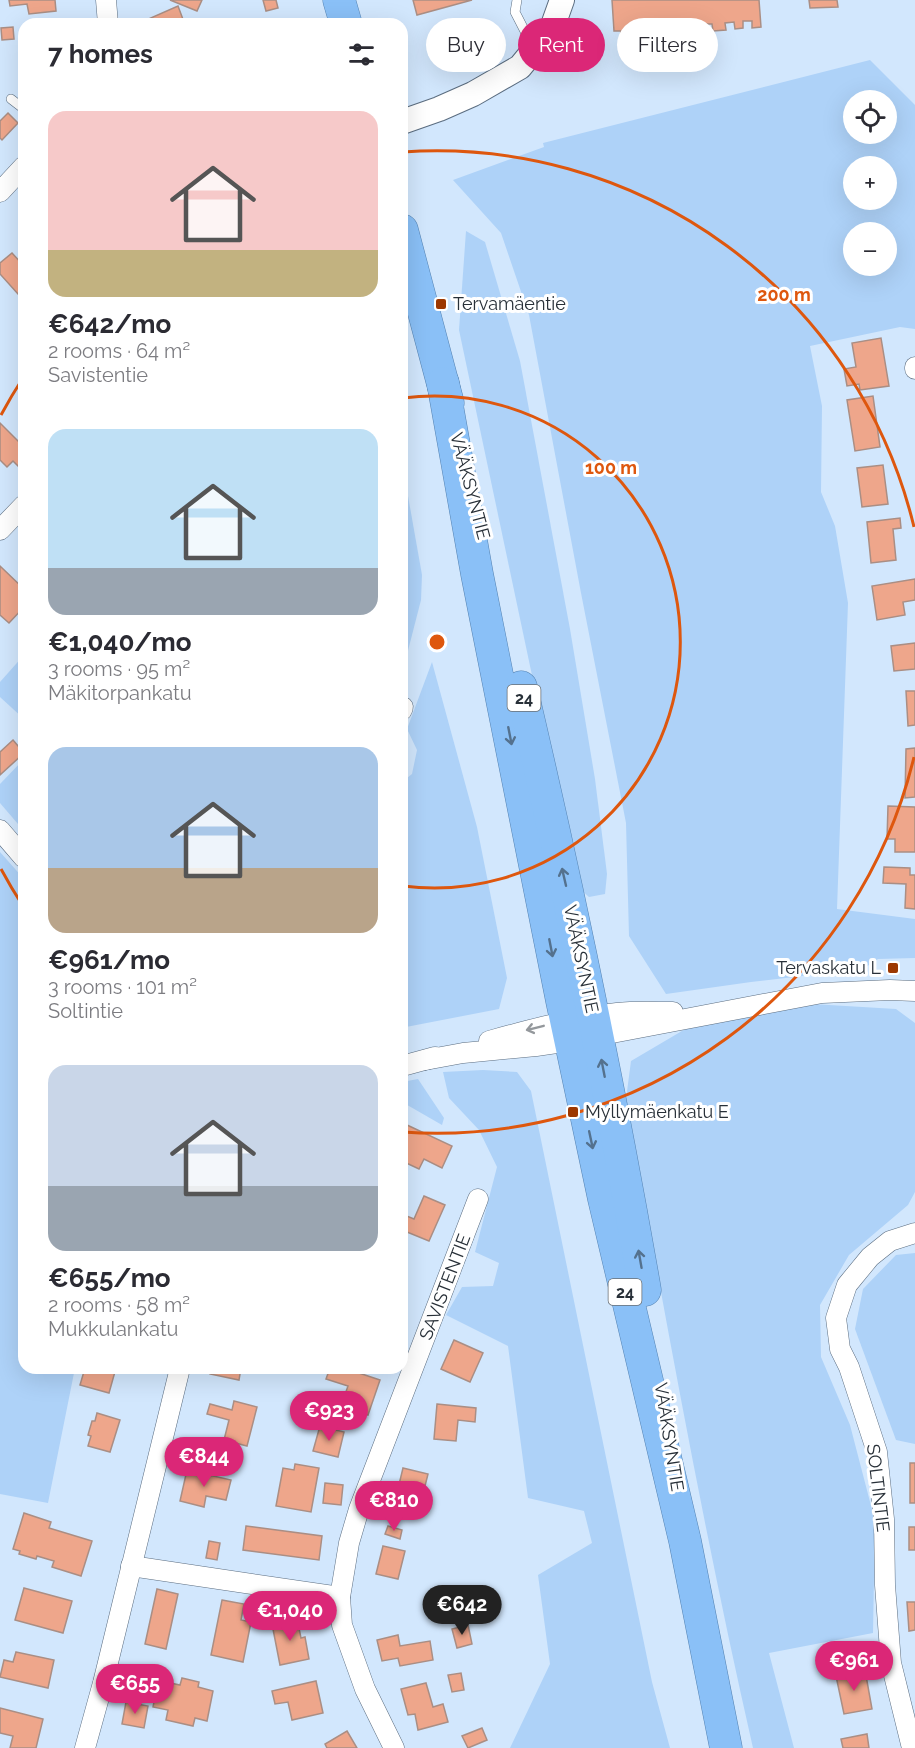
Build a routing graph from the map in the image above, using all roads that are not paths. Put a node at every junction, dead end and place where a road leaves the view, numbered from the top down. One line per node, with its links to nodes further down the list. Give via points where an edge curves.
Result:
1 (106, 0): 5 (street)
2 (339, 0): 6 (highway)
3 (517, 0): 7 (lane)
4 (562, 0): 8 (street)
5 (108, 18)
6 (344, 18)
7 (518, 18)
8 (556, 18)
9 (518, 68): 10 (street)
10 (491, 83): 12 (street, via 465,94); 14 (street)
11 (11, 99): 13 (lane)
12 (408, 103)
13 (18, 104)
14 (408, 120)
15 (18, 172): 16 (street)
16 (0, 192)
17 (408, 252): 23 (highway, VÄÄKSYNTIE / 24, via 524,697 567,892)
18 (18, 511): 19 (street)
19 (0, 530)
20 (0, 830): 21 (street)
21 (18, 851)
22 (915, 991): 23 (street, via 822,993)
23 (581, 1029): 24 (street, via 530,1029); 32 (highway, VÄÄKSYNTIE / 24, via 604,1199 685,1541)
24 (408, 1064)
25 (478, 1199): 29 (street, SAVISTENTIE, via 359,1509)
26 (915, 1233): 33 (street, SOLTINTIE, via 890,1241 870,1257 847,1285 836,1318 840,1349 877,1452 891,1663)
27 (179, 1374): 28 (street)
28 (131, 1566): 29 (street); 30 (street)
29 (340, 1597): 31 (street, SAVISTENTIE, via 342,1624 365,1689)
30 (85, 1748)
31 (394, 1748)
32 (726, 1748)
33 (912, 1748)

